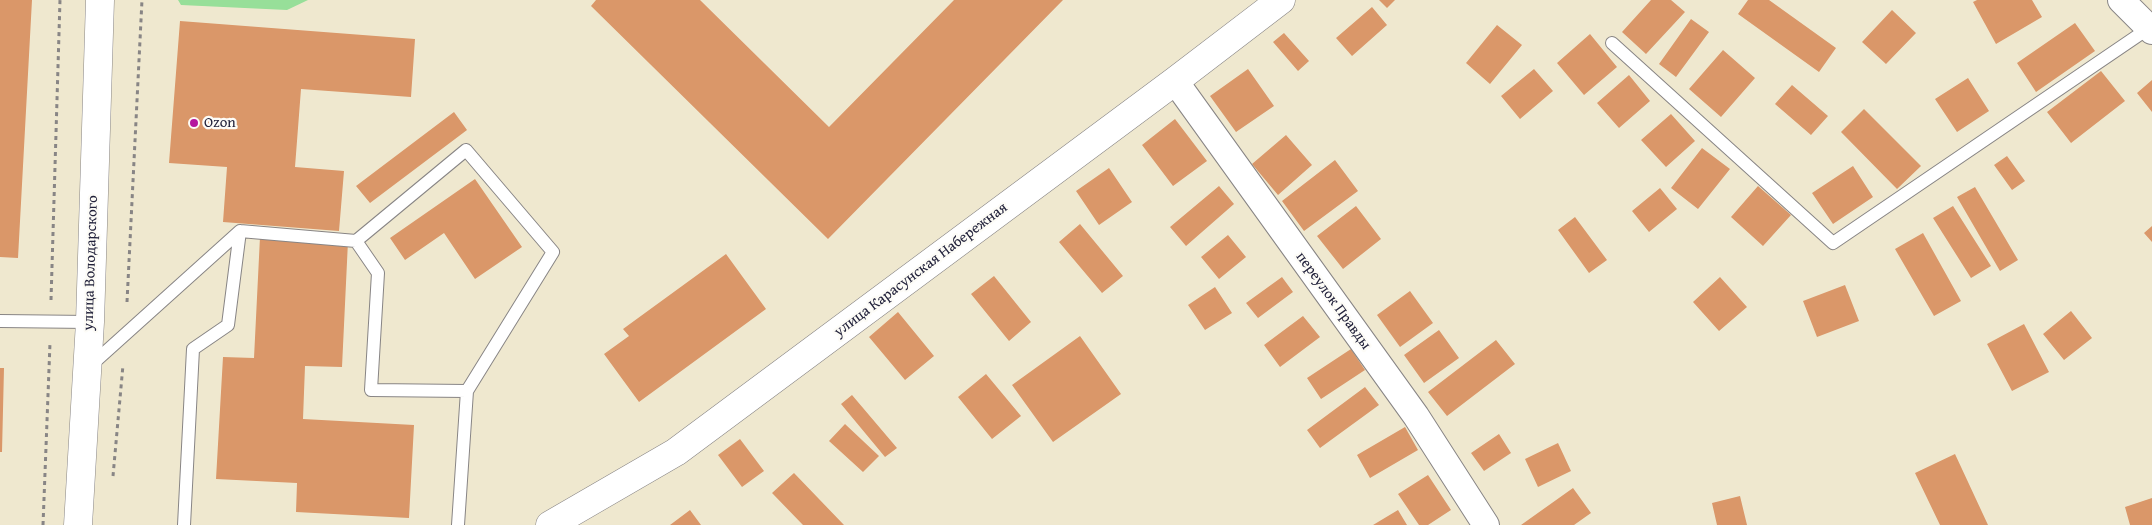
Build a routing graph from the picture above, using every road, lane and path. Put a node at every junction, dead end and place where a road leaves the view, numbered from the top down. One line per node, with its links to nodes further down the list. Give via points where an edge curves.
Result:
1 (60, 0): 12 (path)
2 (100, 0): 13 (street, улица Володарского)
3 (142, 0): 14 (path)
4 (1281, 0): 8 (street, улица Карасунская Набережная)
5 (2121, 0): 6 (street)
6 (2150, 29): 7 (lane, via 1833,243)
7 (1612, 42)
8 (1175, 82): 22 (street, улица Карасунская Набережная, via 676,452); 23 (street, переулок Правды, via 1416,416)
9 (240, 231): 10 (lane); 14 (lane); 20 (lane, via 228,325 193,349)
10 (356, 241): 16 (lane, via 378,274 370,390); 16 (lane, via 466,150 553,252)
11 (0, 321): 12 (lane)
12 (50, 322): 13 (lane); 18 (path)
13 (90, 322): 15 (street, улица Володарского)
14 (126, 334): 15 (lane); 17 (path)
15 (86, 370): 19 (street, улица Володарского)
16 (467, 391): 21 (lane)
17 (113, 477)
18 (43, 525)
19 (78, 525)
20 (184, 525)
21 (458, 525)
22 (550, 525)
23 (1486, 525)

